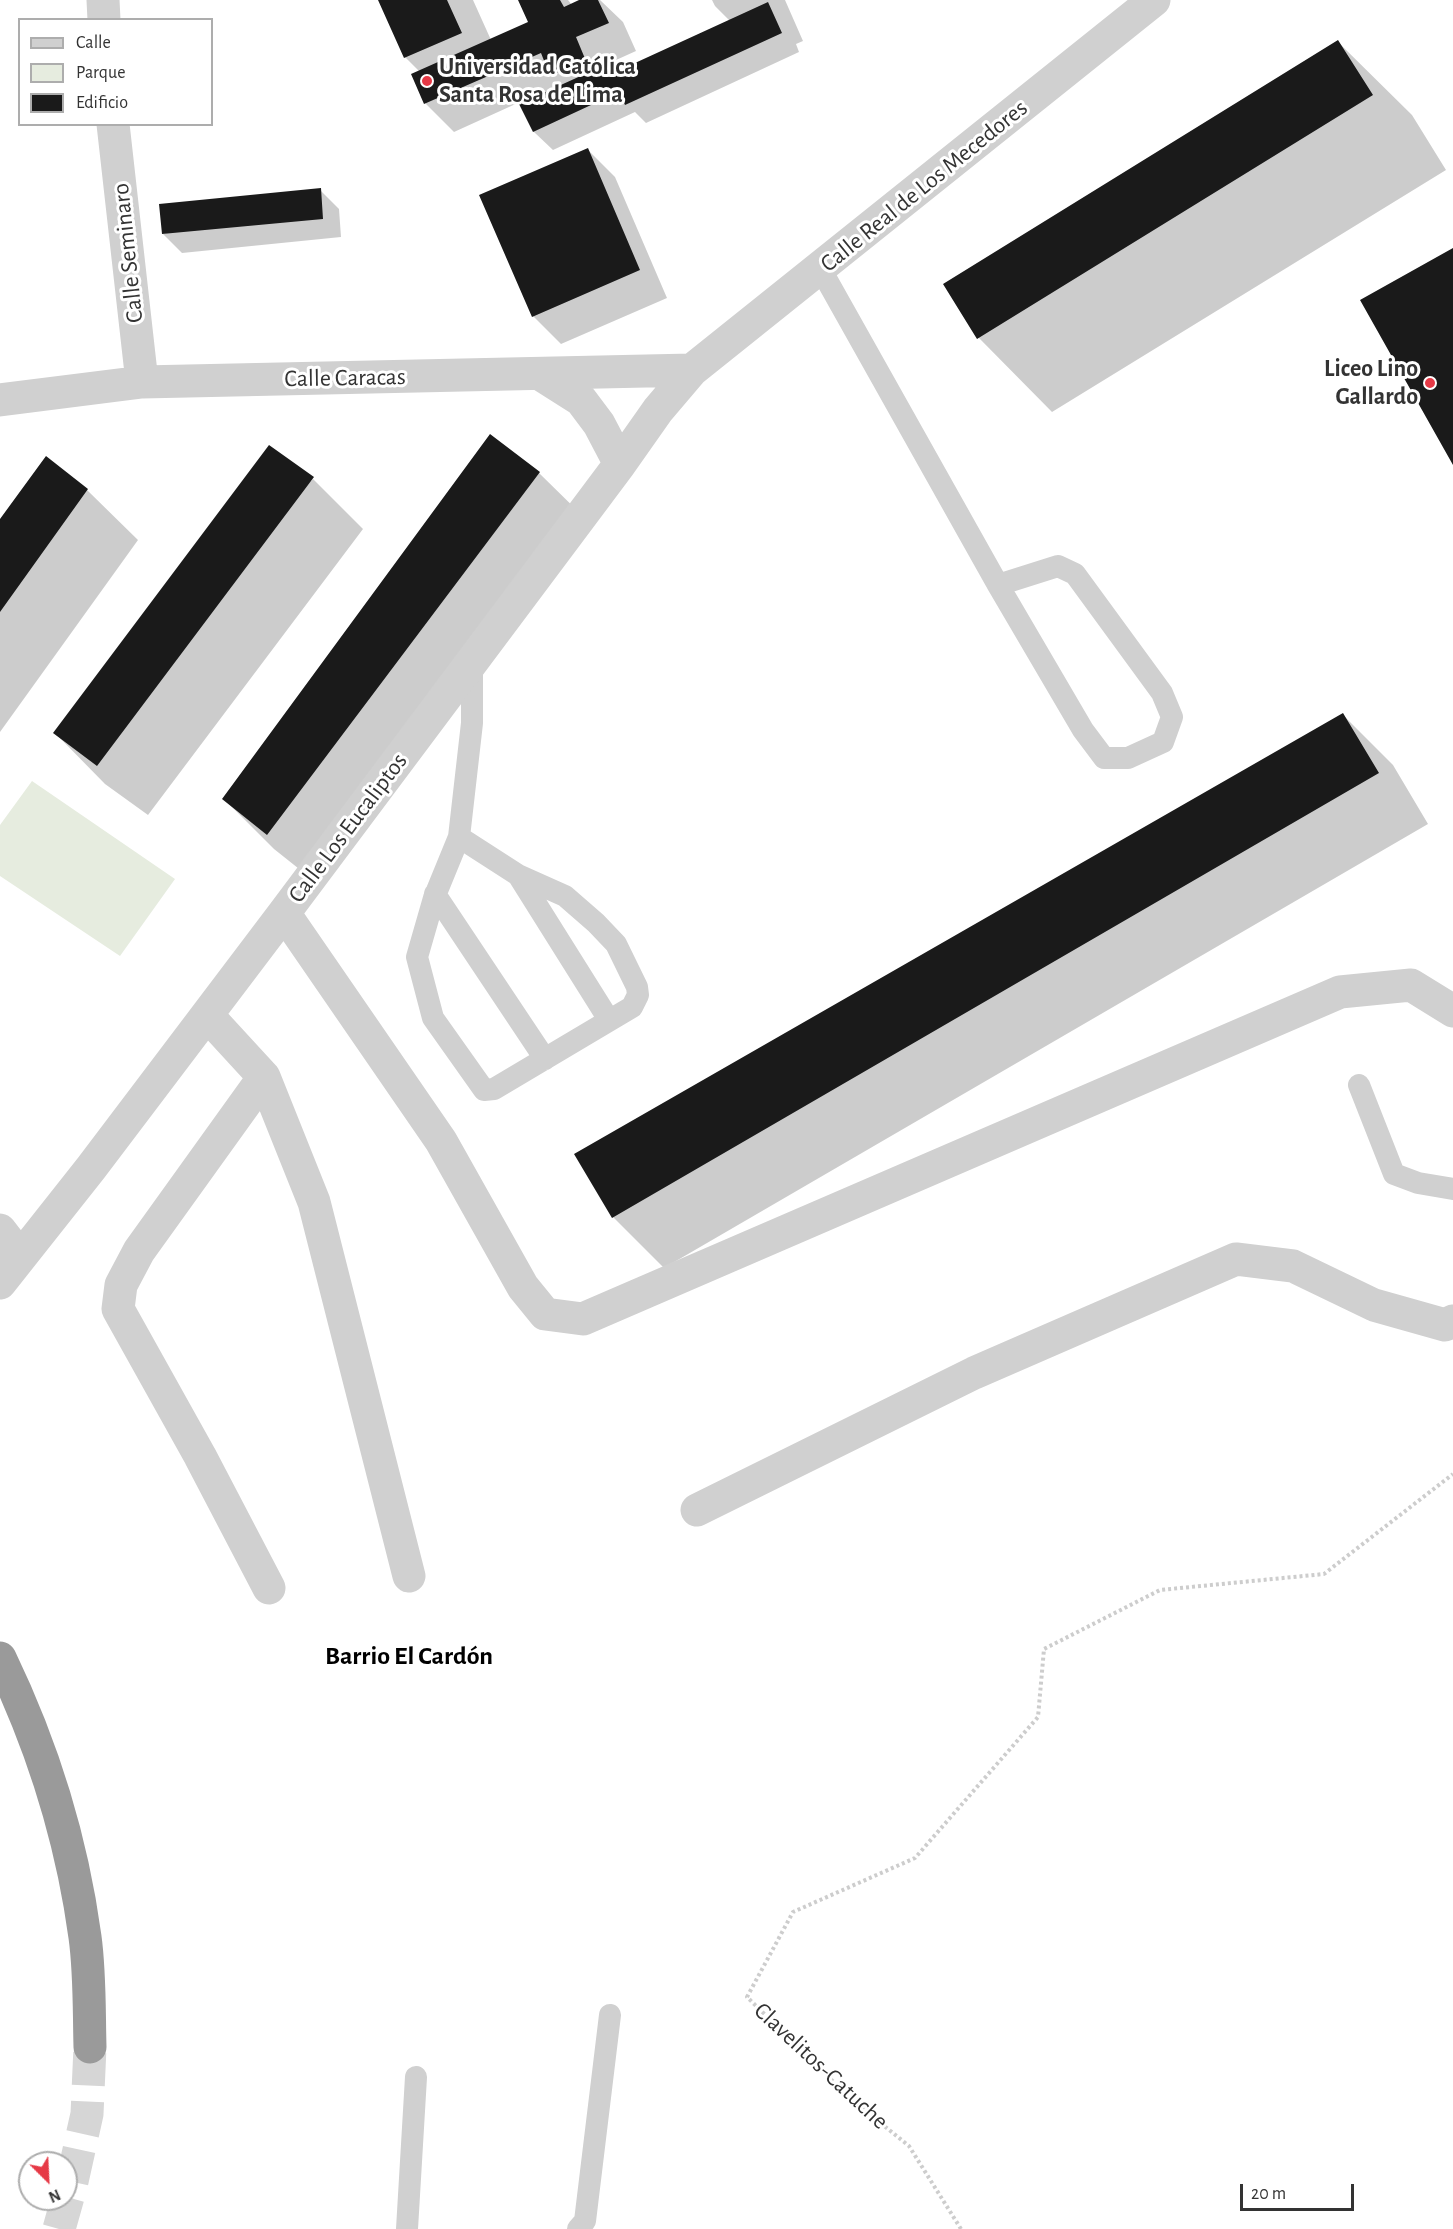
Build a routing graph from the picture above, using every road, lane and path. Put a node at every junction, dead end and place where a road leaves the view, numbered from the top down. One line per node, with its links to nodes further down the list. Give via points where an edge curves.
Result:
1 (103, 0): 3 (street)
2 (1154, 0): 5 (street, Calle Real de Los Mecedores)
3 (104, 18)
4 (113, 126): 8 (street, Calle Seminaro)
5 (820, 268): 6 (street, Calle Real de Los Mecedores); 11 (lane)
6 (692, 370): 7 (street, Calle Caracas); 10 (street, Calle Los Eucaliptos)
7 (540, 374): 8 (street, Calle Caracas); 10 (street, via 581,400 599,424)
8 (142, 382): 9 (street, Calle Caracas)
9 (0, 400)
10 (620, 465): 12 (street, Calle Los Eucaliptos)
11 (998, 585): 11 (lane, via 1083,730 1104,758 1128,758 1163,742 1172,717 1162,693 1076,574 1058,566)
12 (471, 663): 13 (lane, via 472,723); 16 (street, Calle Los Eucaliptos)
13 (459, 837): 14 (lane); 15 (lane)
14 (518, 875): 19 (lane); 19 (lane, via 565,896 616,944 638,987 638,995 632,1007)
15 (435, 894): 20 (lane); 20 (lane, via 417,957 433,1018 484,1090 494,1089)
16 (284, 913): 17 (street, via 441,1141 523,1287 545,1314 582,1319 1340,992 1411,985); 18 (street, Calle Los Eucaliptos)
17 (1453, 1011)
18 (207, 1015): 21 (street); 25 (street, Calle Los Eucaliptos)
19 (609, 1020): 20 (lane)
20 (545, 1059)
21 (264, 1077): 30 (street, via 314,1202); 31 (street, via 139,1251 121,1285 118,1309)
22 (1359, 1085): 23 (lane, via 1394,1174)
23 (1453, 1189)
24 (0, 1230): 25 (street)
25 (20, 1256): 26 (street, Calle Los Eucaliptos)
26 (0, 1283)
27 (1453, 1321): 29 (street, via 1445,1325 1374,1305 1293,1266 1236,1259 974,1372)
28 (1453, 1474): 38 (path, Clavelitos-Catuche, via 1324,1574 1160,1590 1044,1649 1038,1717 915,1858 793,1912 747,1997 851,2099 909,2146)
29 (697, 1510)
30 (409, 1576)
31 (269, 1588)
32 (0, 1658): 34 (highway, via 47,1774 65,1839 85,1938)
33 (610, 2015): 37 (lane, via 585,2221)
34 (90, 2047)
35 (416, 2077): 36 (lane)
36 (407, 2229)
37 (578, 2229)
38 (961, 2229)

